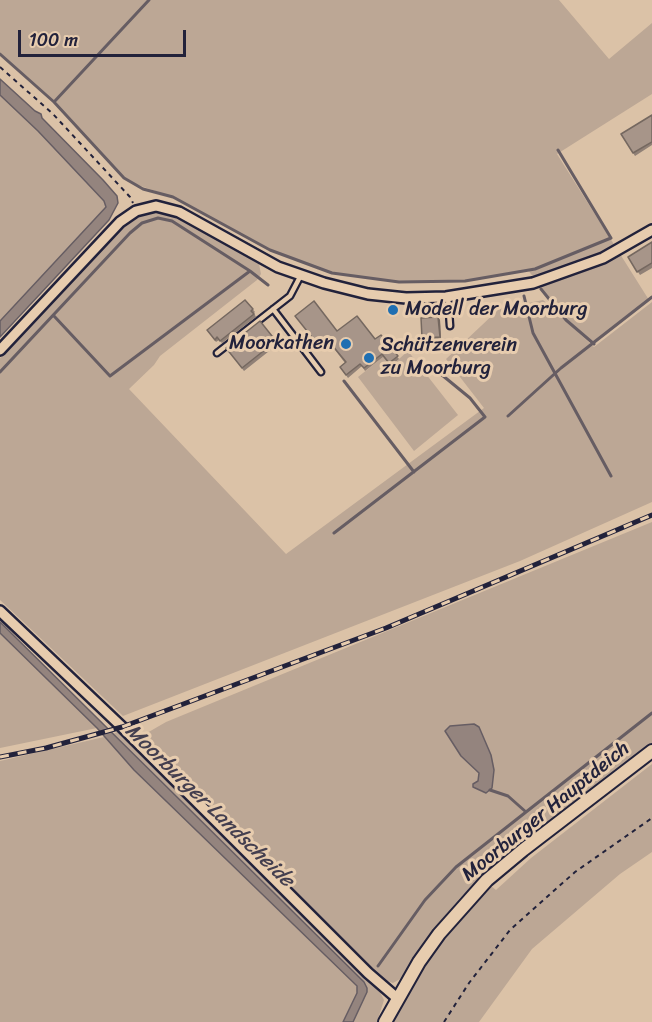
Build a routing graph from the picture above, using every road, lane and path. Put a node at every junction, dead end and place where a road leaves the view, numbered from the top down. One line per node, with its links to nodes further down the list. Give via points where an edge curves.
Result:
1 (0, 67): 2 (path, via 53,114 130,197)
2 (136, 211): 4 (street, via 156,206 179,212 278,267); 8 (street, via 120,222)
3 (652, 230): 5 (street, via 603,258 532,283)
4 (301, 275): 5 (street, via 368,294); 6 (lane, via 290,296)
5 (448, 297): 7 (lane)
6 (273, 309): 9 (lane); 10 (lane)
7 (450, 326)
8 (0, 350)
9 (217, 353)
10 (321, 372)
11 (0, 610): 14 (street)
12 (652, 751): 14 (main road, Moorburger Hauptdeich, via 488,880 439,934)
13 (652, 818): 16 (path, via 575,872 510,930)
14 (397, 998): 15 (main road, Moorburger Hauptdeich)
15 (385, 1022)
16 (444, 1022)

